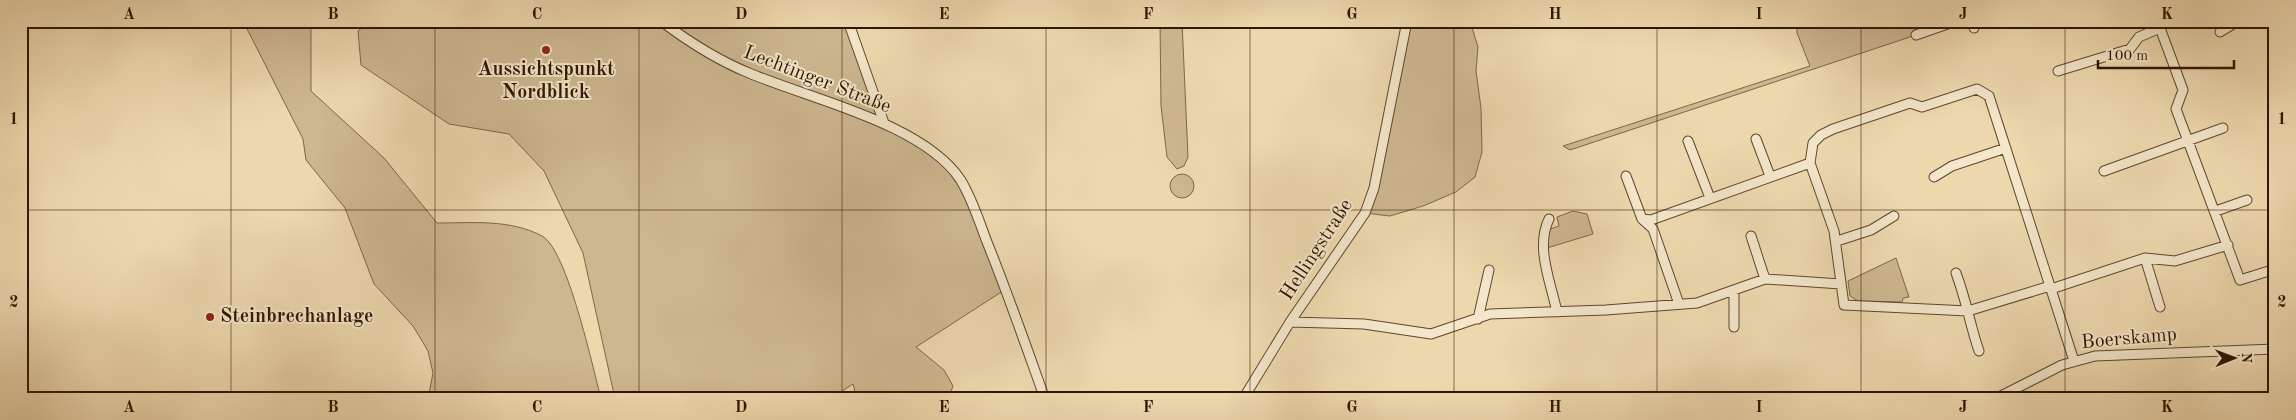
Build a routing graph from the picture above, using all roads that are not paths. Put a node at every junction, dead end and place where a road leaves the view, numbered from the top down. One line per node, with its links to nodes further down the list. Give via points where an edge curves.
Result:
1 (661, 21): 11 (street, Lechtinger Straße, via 713,57)
2 (848, 21): 11 (street)
3 (1407, 21): 44 (street, Hellingstraße, via 1374,188 1365,213)
4 (1956, 21): 9 (street)
5 (2238, 21): 8 (street)
6 (2272, 21): 7 (street)
7 (2275, 30)
8 (2220, 32)
9 (1916, 34)
10 (2058, 71): 15 (street, via 2130,49 2138,37 2160,28 2183,90 2176,109)
11 (884, 123): 49 (street, Lechtinger Straße, via 947,164 960,179 1006,289)
12 (2223, 128): 15 (street)
13 (1756, 140): 20 (street)
14 (1688, 141): 22 (street)
15 (2187, 141): 18 (street); 24 (street)
16 (2006, 148): 17 (street, via 1989,96 1977,89 1922,107 1910,103 1833,129 1820,135 1813,143); 21 (street, via 1952,166); 37 (street)
17 (1810, 163): 20 (street); 29 (street)
18 (2104, 171)
19 (1626, 176): 27 (street)
20 (1770, 176): 22 (street)
21 (1934, 177)
22 (1710, 198): 27 (street, via 1652,220)
23 (2247, 200): 24 (street)
24 (2216, 210): 30 (street)
25 (1894, 216): 29 (street, via 1871,230)
26 (1549, 219): 42 (street, via 1543,230 1543,250)
27 (1642, 219): 39 (street, via 1654,229)
28 (1751, 236): 35 (street)
29 (1837, 242): 36 (street)
30 (2228, 246): 31 (street, via 2175,262); 33 (street, via 2240,280)
31 (2145, 258): 37 (street); 40 (street)
32 (1489, 270): 43 (street)
33 (2274, 272)
34 (1956, 273): 41 (street)
35 (1765, 279): 36 (street); 38 (street)
36 (1842, 286): 41 (street, via 1844,305)
37 (2051, 288): 41 (street); 48 (street)
38 (1734, 290): 39 (street, via 1697,303); 45 (street)
39 (1679, 304): 42 (street)
40 (2160, 307)
41 (1968, 311): 47 (street)
42 (1557, 312): 43 (street, via 1490,314)
43 (1478, 319): 44 (street, via 1431,334 1364,324)
44 (1290, 322): 50 (street, Hellingstraße)
45 (1734, 327)
46 (2275, 349): 48 (street, Boerskamp, via 2118,355)
47 (1979, 351)
48 (2074, 361): 51 (street, Boerskamp)
49 (1045, 399)
50 (1243, 399)
51 (1995, 399)

